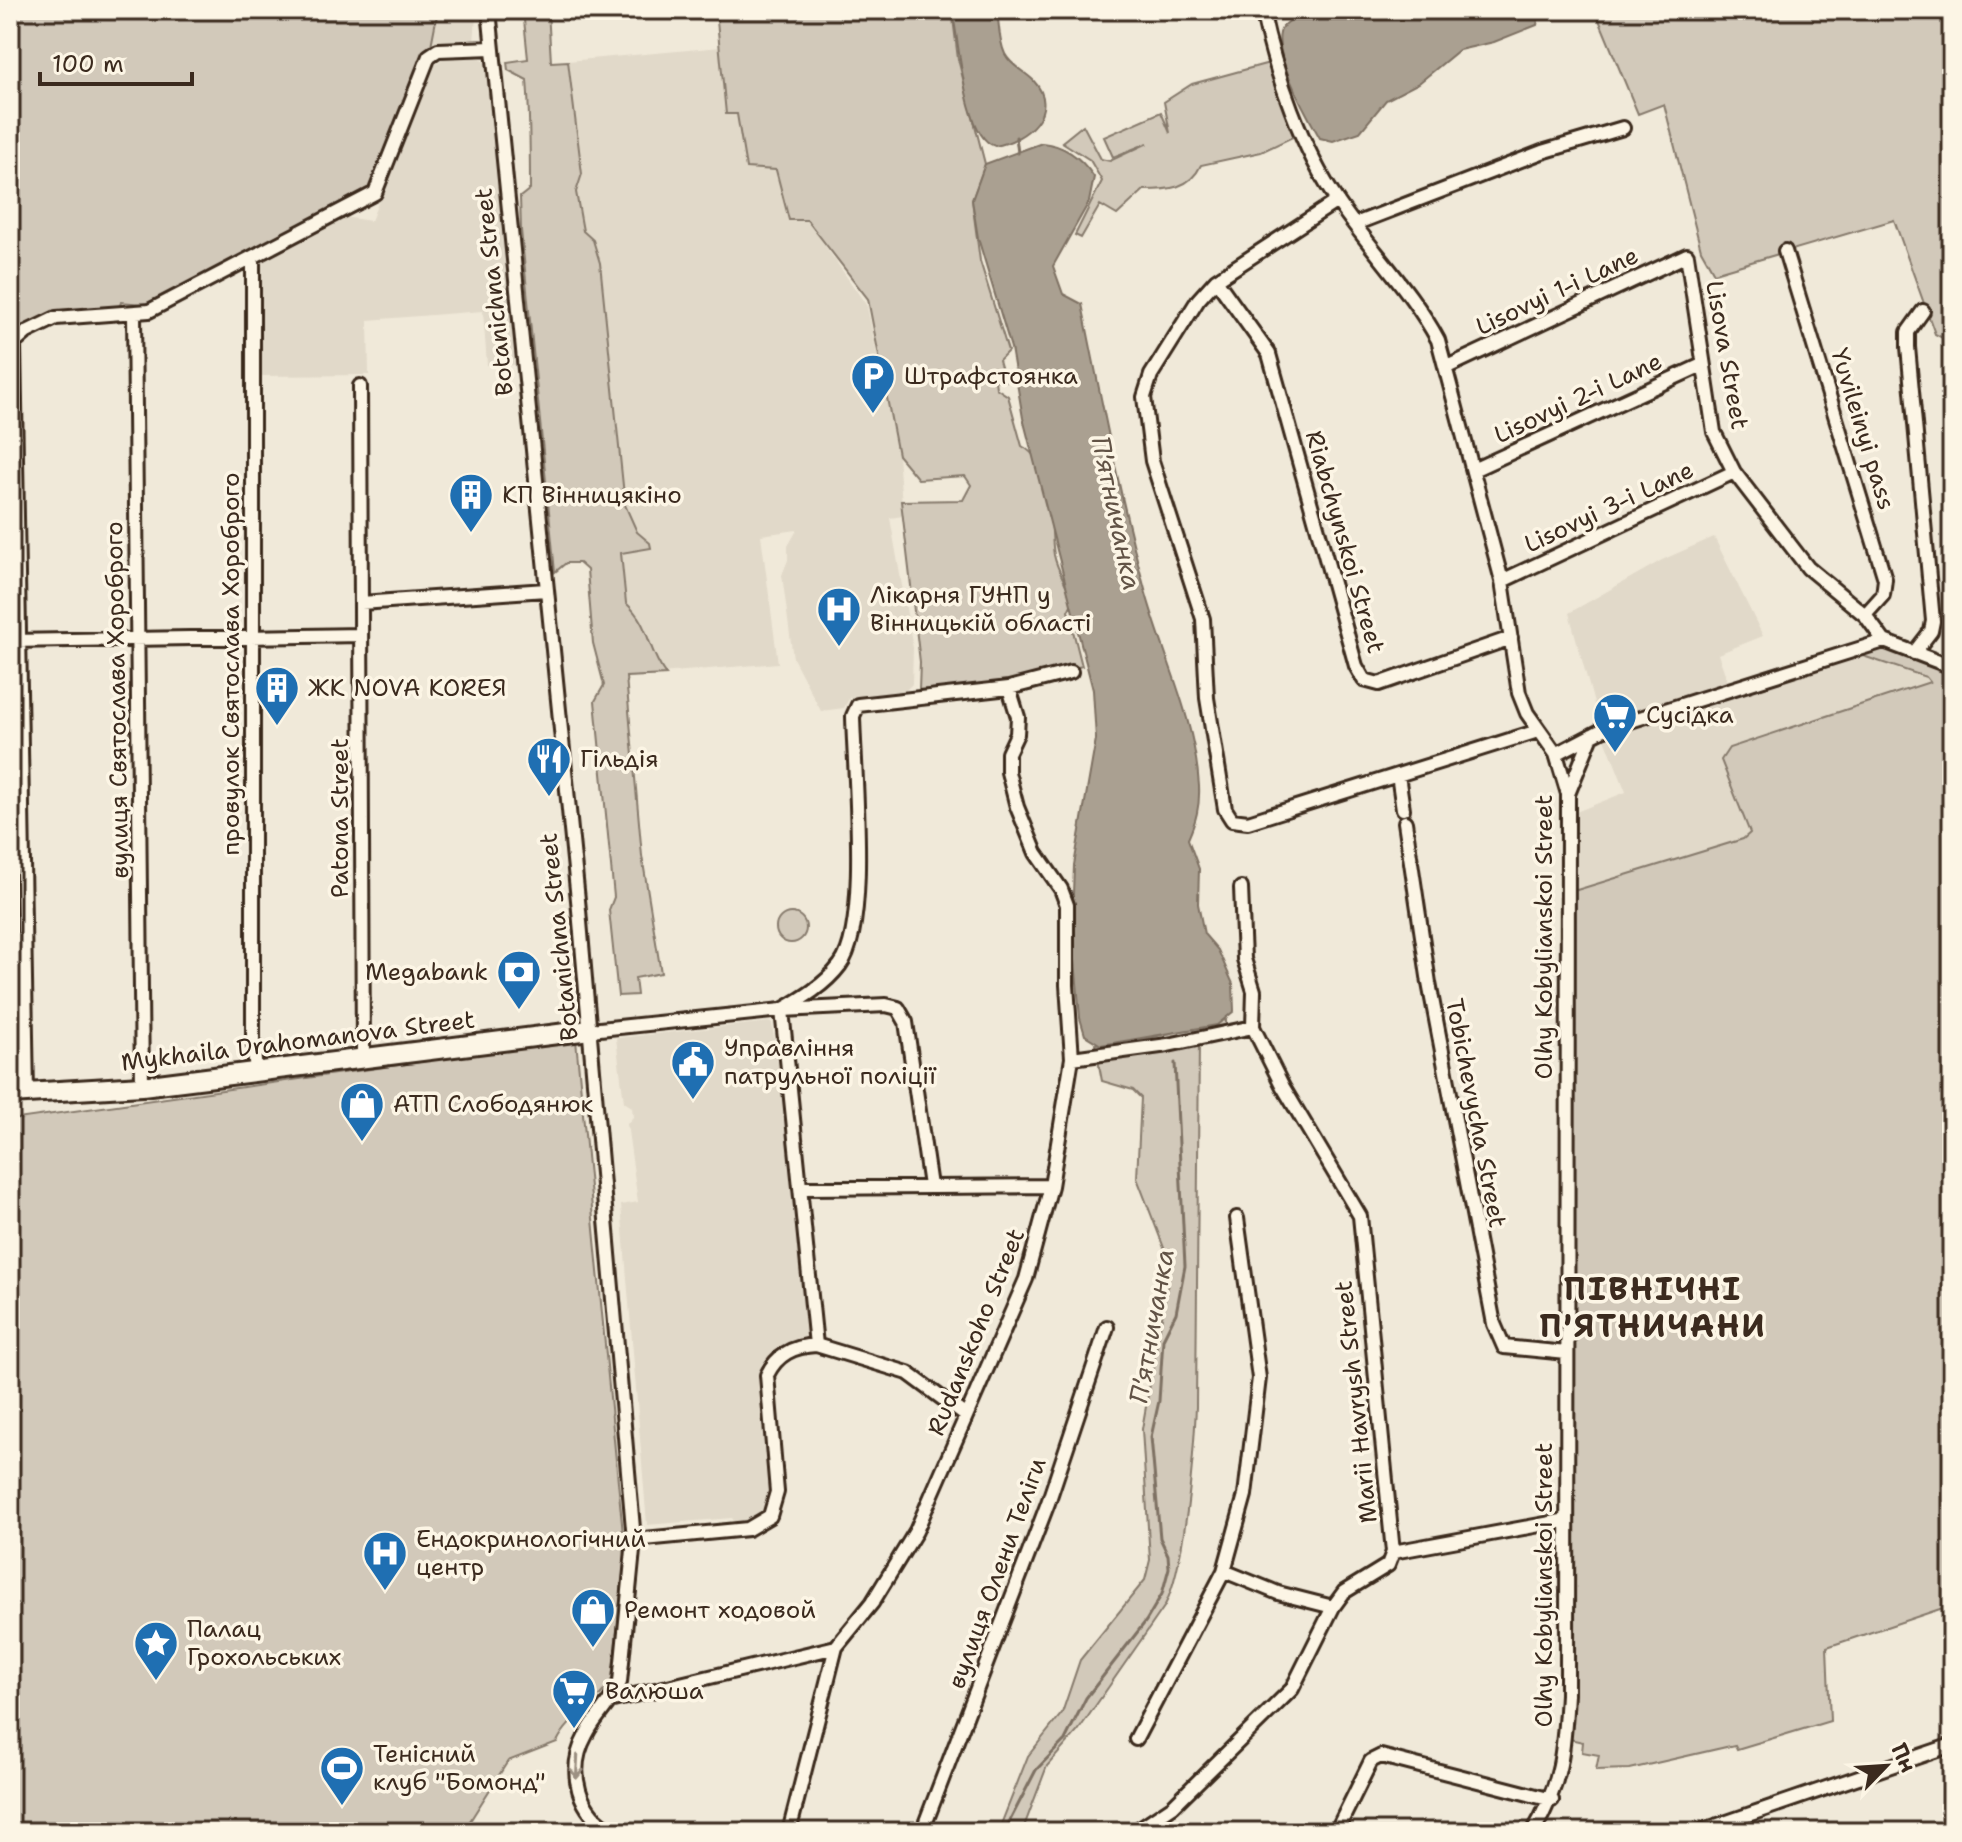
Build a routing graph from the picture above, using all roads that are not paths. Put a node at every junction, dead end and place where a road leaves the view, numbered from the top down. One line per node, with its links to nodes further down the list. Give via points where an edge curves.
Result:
1 (489, 10): 3 (street, Botanichna Street)
2 (1262, 10): 5 (street, Olhy Kobylianskoi Street, via 1274,67 1311,158)
3 (492, 48): 9 (street, via 438,50 429,56 375,193); 20 (street, Botanichna Street)
4 (1623, 128): 6 (street, via 1542,152)
5 (1337, 201): 6 (street, Olhy Kobylianskoi Street); 10 (street)
6 (1355, 224): 15 (street, Olhy Kobylianskoi Street, via 1426,317)
7 (1785, 251): 22 (street, Yuvileinyi pass, via 1885,579 1883,595)
8 (1687, 255): 14 (street, Lisova Street); 15 (street, Lisovyi 1-i Lane)
9 (253, 258): 12 (street); 24 (street, провулок Святослава Хороброго)
10 (1216, 280): 26 (street, Riabchynskoi Street, via 1269,354 1364,680 1379,684); 36 (street, via 1151,375 1144,397 1152,461 1203,619 1207,698 1225,809 1232,820 1248,822)
11 (1923, 311): 29 (street, via 1908,332 1908,347 1933,621)
12 (134, 314): 13 (street, via 56,318); 25 (street, вулиця Святослава Хороброго)
13 (12, 345): 27 (street)
14 (1702, 365): 17 (street, Lisovyi 2-i Lane); 18 (street, Lisova Street, via 1714,432)
15 (1447, 367): 17 (street, Olhy Kobylianskoi Street)
16 (360, 386): 21 (street, Patona Street)
17 (1473, 470): 19 (street, Olhy Kobylianskoi Street)
18 (1734, 472): 19 (street, Lisovyi 3-i Lane); 22 (street, Lisova Street, via 1808,568)
19 (1502, 581): 26 (street, Olhy Kobylianskoi Street)
20 (546, 590): 21 (street); 41 (street, Botanichna Street)
21 (361, 603): 23 (street, Patona Street)
22 (1865, 615): 28 (street, Lisova Street)
23 (361, 635): 24 (street); 42 (street, Patona Street)
24 (252, 636): 25 (street); 44 (street, провулок Святослава Хороброго)
25 (140, 638): 27 (street); 45 (street, вулиця Святослава Хороброго)
26 (1511, 638): 33 (street, Olhy Kobylianskoi Street, via 1519,693)
27 (16, 641): 46 (street)
28 (1884, 641): 29 (street); 34 (street)
29 (1914, 653): 30 (street)
30 (1952, 667)
31 (1071, 672): 32 (street)
32 (1009, 688): 39 (street, via 858,705 853,716 854,935 841,964 814,991); 43 (street, Rudanskoho Street, via 1018,717 1008,762 1017,807 1067,905)
33 (1538, 731): 35 (street, Olhy Kobylianskoi Street); 36 (street)
34 (1592, 735): 35 (street); 37 (street)
35 (1556, 754): 37 (street, Olhy Kobylianskoi Street)
36 (1398, 775): 53 (street, Tobichevycha Street, via 1430,987 1498,1337 1513,1350)
37 (1568, 794): 53 (street, Olhy Kobylianskoi Street)
38 (1241, 888): 40 (street, Marii Havrysh Street, via 1244,959 1254,991)
39 (782, 1010): 41 (street); 47 (street, via 886,1005 903,1013); 49 (street)
40 (1253, 1027): 43 (street); 57 (street, Marii Havrysh Street, via 1360,1216)
41 (590, 1030): 42 (street, Mykhaila Drahomanova Street); 56 (street, Botanichna Street)
42 (363, 1057): 44 (street, Mykhaila Drahomanova Street)
43 (1072, 1058): 48 (street, Rudanskoho Street)
44 (256, 1070): 45 (street, Mykhaila Drahomanova Street)
45 (142, 1086): 46 (street, Mykhaila Drahomanova Street)
46 (19, 1094)
47 (930, 1186): 48 (street); 49 (street)
48 (1051, 1186): 54 (street, Rudanskoho Street, via 1026,1279)
49 (803, 1188): 52 (street)
50 (1237, 1218): 58 (street, via 1259,1378 1245,1495)
51 (1107, 1327): 67 (street, вулиця Олени Теліги, via 1048,1503)
52 (816, 1345): 54 (street, via 908,1373); 56 (street, via 788,1351 767,1375 777,1492 770,1516 748,1529)
53 (1567, 1353): 55 (street, Olhy Kobylianskoi Street)
54 (966, 1416): 60 (street, Rudanskoho Street, via 916,1531 872,1603)
55 (1567, 1520): 57 (street); 64 (street, Olhy Kobylianskoi Street, via 1565,1742)
56 (634, 1540): 61 (street, Botanichna Street, via 620,1682)
57 (1393, 1552): 59 (street, Marii Havrysh Street, via 1388,1565 1344,1592)
58 (1224, 1571): 59 (street); 62 (street)
59 (1333, 1607): 68 (street, Marii Havrysh Street, via 1292,1689 1173,1806)
60 (836, 1647): 61 (street); 66 (street, Rudanskoho Street)
61 (613, 1700): 65 (street, Botanichna Street, one-way to 65, via 587,1732 576,1764 580,1797)
62 (1136, 1739)
63 (1952, 1745): 71 (street)
64 (1552, 1800): 69 (street, via 1381,1756 1371,1761); 70 (street, Olhy Kobylianskoi Street)
65 (606, 1830)
66 (789, 1832)
67 (922, 1832)
68 (1134, 1832)
69 (1336, 1832)
70 (1533, 1832)
71 (1698, 1832)

